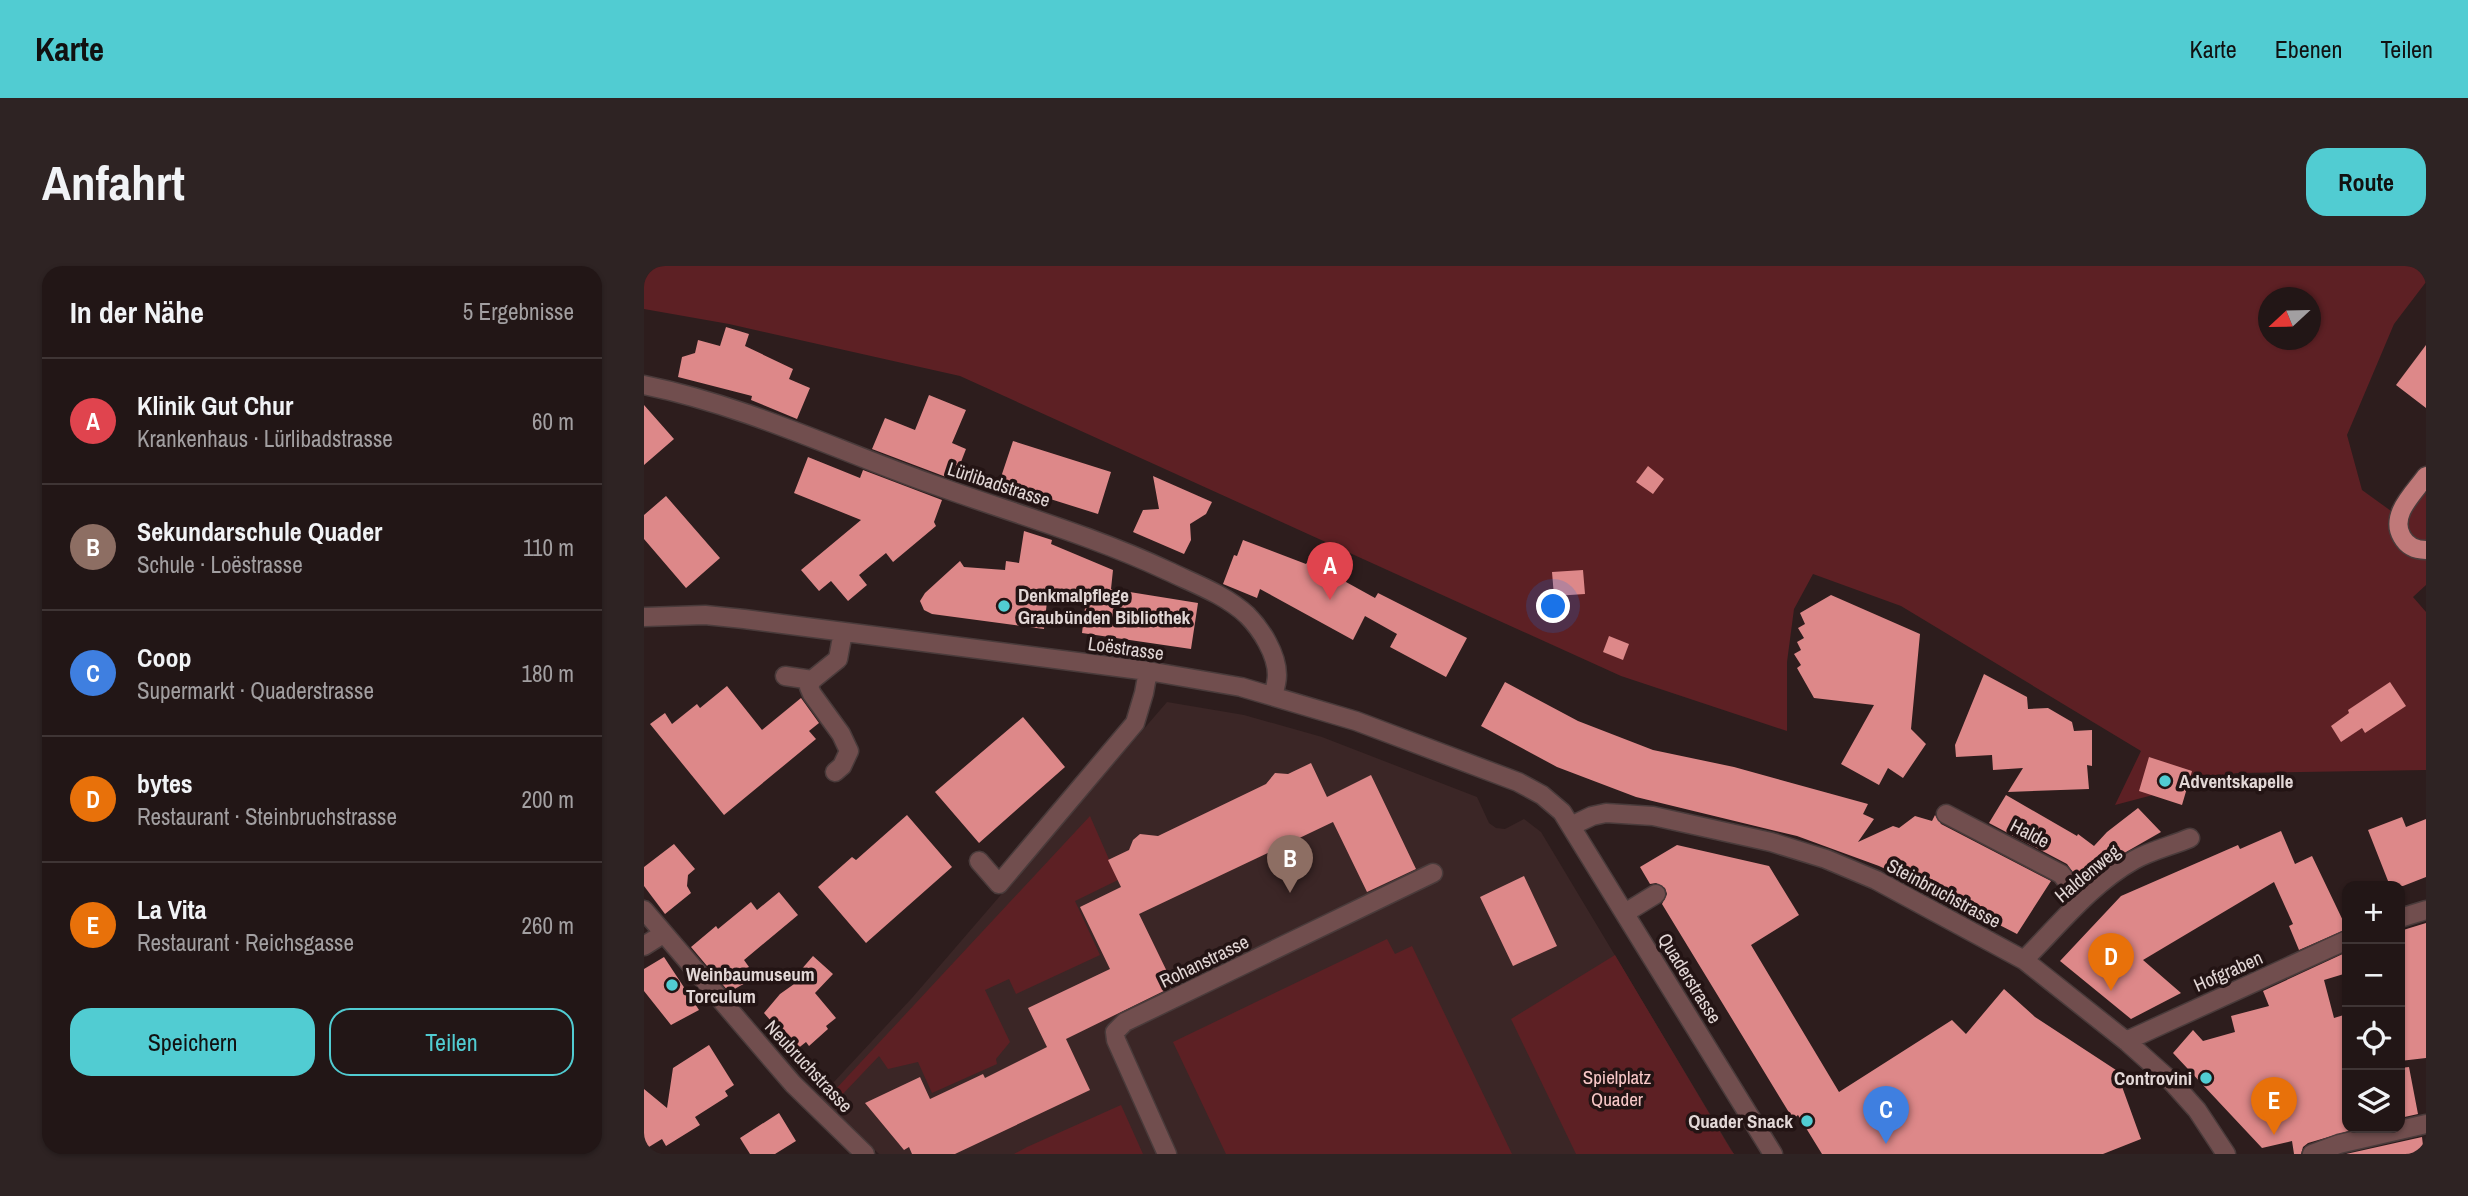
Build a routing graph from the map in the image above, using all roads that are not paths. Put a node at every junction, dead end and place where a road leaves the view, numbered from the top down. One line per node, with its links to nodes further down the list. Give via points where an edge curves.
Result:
1 (644, 385): 9 (street, Lürlibadstrasse, via 732,408 1060,527 1218,594 1260,629 1277,675)
2 (2426, 476): 3 (main road, via 2402,509 2398,525 2406,542)
3 (2426, 550)
4 (644, 617): 5 (street, Loëstrasse, via 705,615)
5 (843, 632): 6 (street, Loëstrasse); 8 (street, via 838,659)
6 (1148, 671): 9 (street, Loëstrasse); 14 (street, via 1135,723 999,884)
7 (785, 676): 8 (street)
8 (812, 680): 10 (street, via 812,694 849,751)
9 (1273, 696): 12 (street, Loëstrasse, via 1356,721 1518,782 1552,802)
10 (835, 772)
11 (1947, 814): 17 (street, Halde, via 2061,874)
12 (1570, 825): 20 (street, Quaderstrasse); 25 (street, Steinbruchstrasse, via 1606,813 1629,814 1770,842 1876,880)
13 (2190, 838): 17 (street, Haldenweg, via 2132,861)
14 (979, 861)
15 (1433, 873): 30 (street, Rohanstrasse, via 1125,1022 1115,1032)
16 (1656, 894): 20 (street)
17 (2076, 906): 25 (street, Haldenweg)
18 (2426, 909): 21 (street)
19 (644, 910): 22 (street, Neubruchstrasse)
20 (1625, 913): 31 (street, Quaderstrasse)
21 (2405, 916)
22 (663, 934): 24 (street); 29 (street, Neubruchstrasse, via 793,1084)
23 (2342, 942): 26 (street, Hofgraben)
24 (644, 946)
25 (2024, 960): 26 (street, Steinbruchstrasse)
26 (2126, 1041): 32 (street, Steinbruchstrasse, via 2197,1110)
27 (2426, 1124): 28 (street)
28 (2344, 1149): 33 (street)
29 (865, 1154)
30 (1167, 1154)
31 (1773, 1154)
32 (2225, 1154)
33 (2312, 1154)

